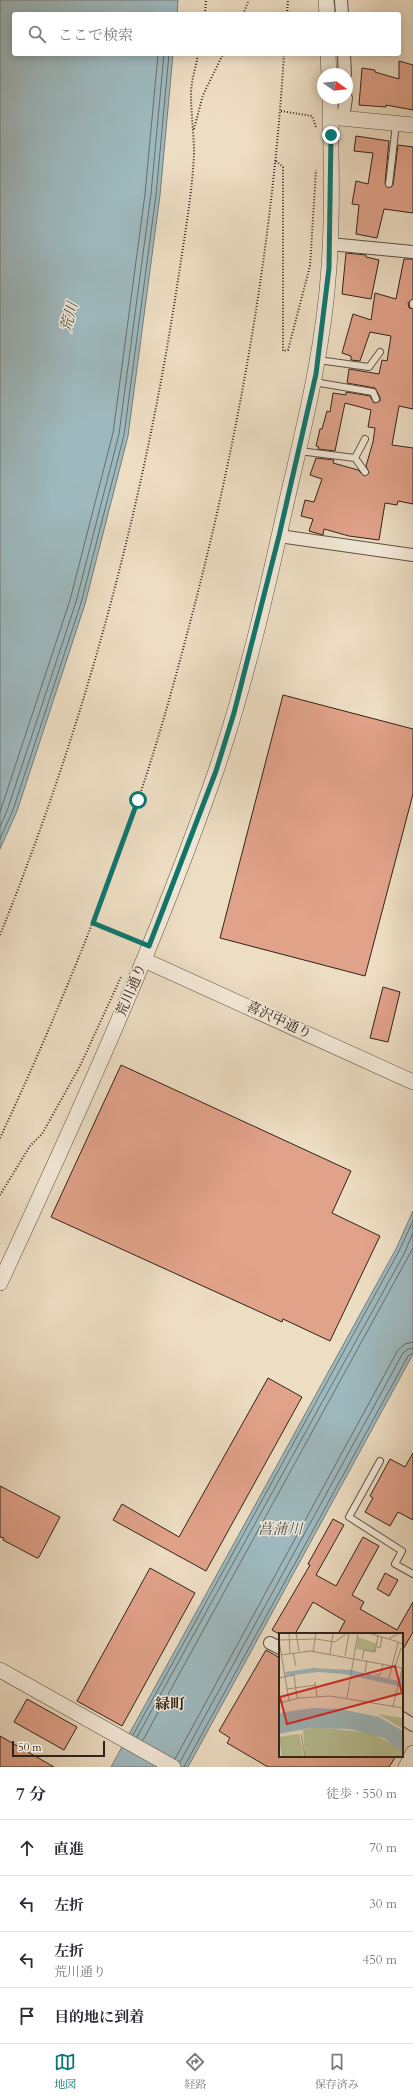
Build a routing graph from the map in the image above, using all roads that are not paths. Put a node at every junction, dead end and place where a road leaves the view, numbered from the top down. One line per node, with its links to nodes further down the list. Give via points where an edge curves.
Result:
1 (326, 0): 3 (street)
2 (341, 0): 4 (street)
3 (327, 12)
4 (342, 12)
5 (328, 56): 7 (street)
6 (344, 56): 8 (street)
7 (329, 68)
8 (345, 68)
9 (332, 104): 11 (street, 荒川通り)
10 (343, 104): 11 (street)
11 (337, 118): 12 (street); 15 (street, 荒川通り, via 331,135)
12 (396, 124): 13 (street); 14 (lane)
13 (413, 125)
14 (389, 184)
15 (330, 244): 16 (street); 18 (street, 荒川通り)
16 (413, 252)
17 (380, 352): 18 (lane, via 369,367)
18 (318, 360): 19 (street, 荒川通り)
19 (314, 382): 20 (lane, via 373,392); 22 (street, 荒川通り)
20 (376, 399)
21 (365, 439): 23 (lane)
22 (298, 451): 23 (lane); 25 (street, 荒川通り)
23 (355, 458): 24 (lane)
24 (365, 472)
25 (279, 536): 26 (street); 27 (street, 荒川通り, via 258,625 225,742)
26 (413, 555)
27 (147, 953): 28 (street, 喜沢中通り); 29 (street, 荒川通り, via 71,1132)
28 (413, 1082)
29 (0, 1283)
30 (380, 1461): 31 (lane, via 349,1517 402,1551 395,1564)
31 (413, 1574)
32 (0, 1670): 36 (street)
33 (403, 1719): 34 (street)
34 (413, 1725)
35 (413, 1753): 37 (street)
36 (173, 1767)
37 (406, 1767)

